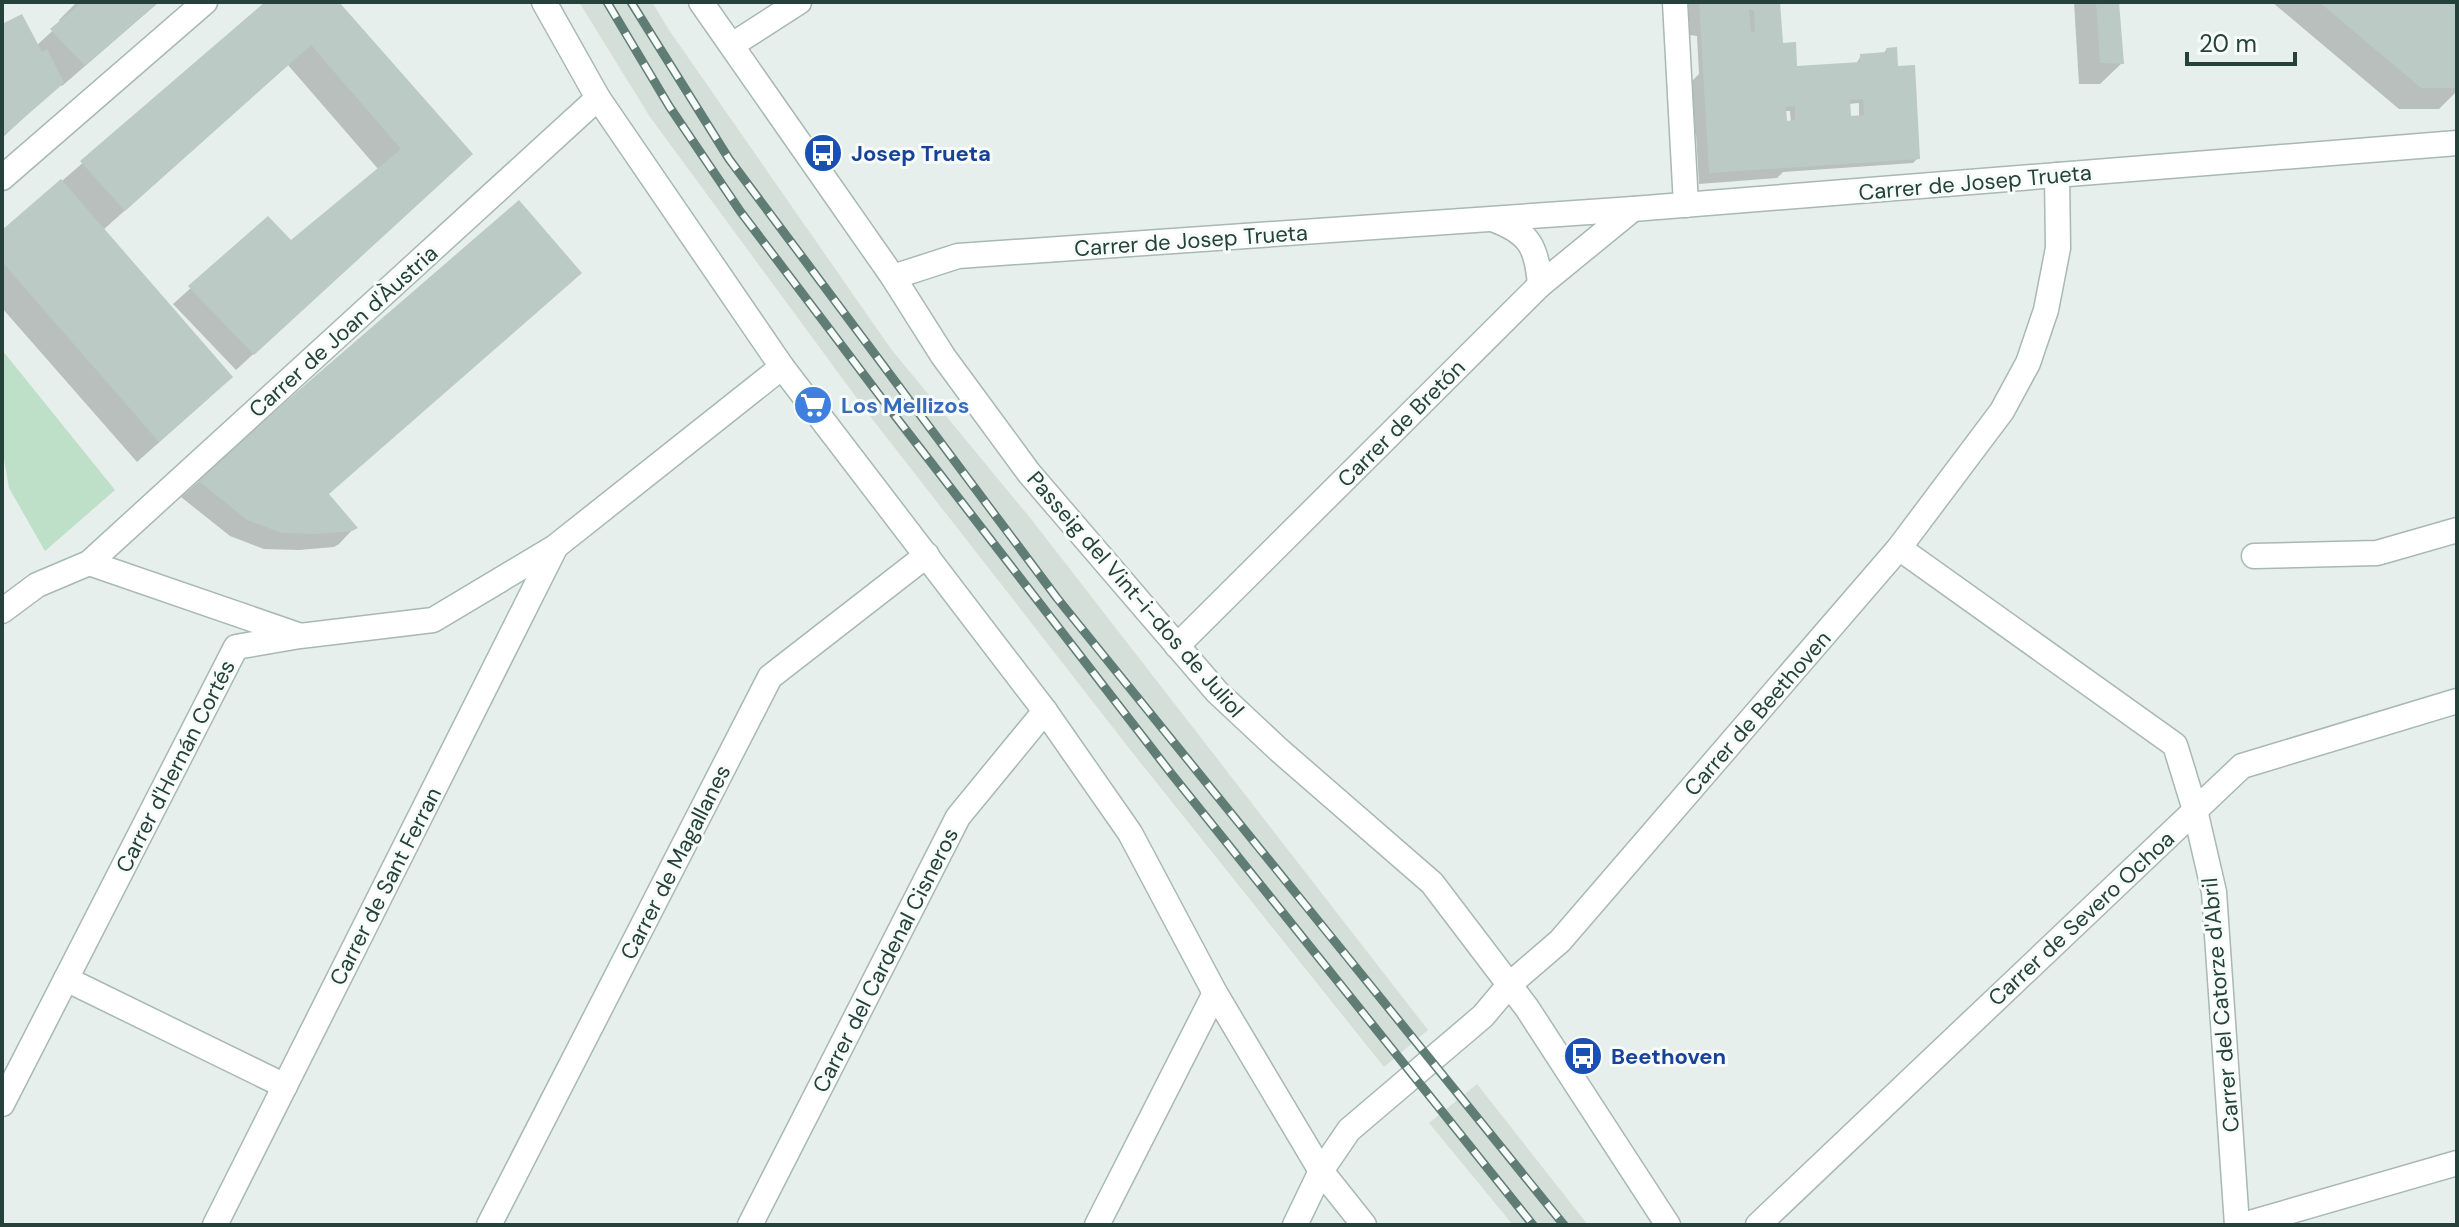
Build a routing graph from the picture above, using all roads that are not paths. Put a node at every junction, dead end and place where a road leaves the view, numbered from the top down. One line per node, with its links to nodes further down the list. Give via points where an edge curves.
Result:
1 (205, 2): 10 (street)
2 (544, 2): 7 (street)
3 (701, 2): 6 (street, Passeig del Vint-i-dos de Juliol)
4 (799, 2): 6 (street)
5 (1675, 2): 11 (street)
6 (732, 45): 14 (street, Passeig del Vint-i-dos de Juliol)
7 (598, 98): 16 (street); 22 (street, Carrer de Joan d'Àustria)
8 (2457, 143): 9 (street, Carrer de Josep Trueta)
9 (2057, 175): 11 (street, Carrer de Josep Trueta); 19 (street, Carrer de Beethoven, via 2058,248 2046,310 2028,363 2002,411)
10 (2, 178)
11 (1686, 205): 12 (street, Carrer de Josep Trueta)
12 (1633, 209): 13 (street, Carrer de Josep Trueta); 15 (street, Carrer de Bretón)
13 (1492, 219): 14 (street, Carrer de Josep Trueta, via 958,256); 15 (street, via 1529,242 1538,261)
14 (893, 277): 25 (street, Passeig del Vint-i-dos de Juliol, via 1029,473)
15 (1540, 285): 25 (street, Carrer de Bretón)
16 (782, 367): 18 (street, Carrer d'Hernán Cortés); 20 (street)
17 (2457, 530): 21 (street, via 2377,553)
18 (555, 547): 24 (street, Carrer d'Hernán Cortés, via 433,620); 32 (street, Carrer de Sant Ferran)
19 (1899, 548): 28 (street, Carrer del Catorze d'Abril, via 2175,745); 30 (street, Carrer de Beethoven, via 1560,941)
20 (927, 555): 27 (street); 37 (street, Carrer de Magallanes, via 770,677)
21 (2254, 556)
22 (89, 563): 23 (street, Carrer de Joan d'Àustria, via 37,585); 24 (street)
23 (2, 611)
24 (300, 636): 29 (street, Carrer d'Hernán Cortés, via 236,647)
25 (1177, 646): 30 (street, Passeig del Vint-i-dos de Juliol, via 1279,750 1432,883)
26 (2457, 701): 28 (street, Carrer de Severo Ochoa, via 2242,766)
27 (1045, 711): 31 (street, via 1130,833); 38 (street, Carrer del Cardenal Cisneros, via 958,817)
28 (2195, 810): 43 (street, Carrer de Severo Ochoa); 44 (street, Carrer del Catorze d'Abril, via 2215,902)
29 (66, 979): 32 (street); 33 (street, Carrer d'Hernán Cortés)
30 (1510, 984): 35 (street, Carrer de Beethoven, via 1483,1016 1349,1130); 42 (street, Passeig del Vint-i-dos de Juliol)
31 (1215, 993): 35 (street); 39 (street)
32 (285, 1086): 36 (street, Carrer de Sant Ferran)
33 (2, 1104)
34 (2457, 1163): 44 (street)
35 (1321, 1171): 40 (street, Carrer de Beethoven); 41 (street)
36 (215, 1225)
37 (489, 1225)
38 (750, 1225)
39 (1097, 1225)
40 (1295, 1225)
41 (1364, 1225)
42 (1668, 1225)
43 (1758, 1225)
44 (2240, 1225)

